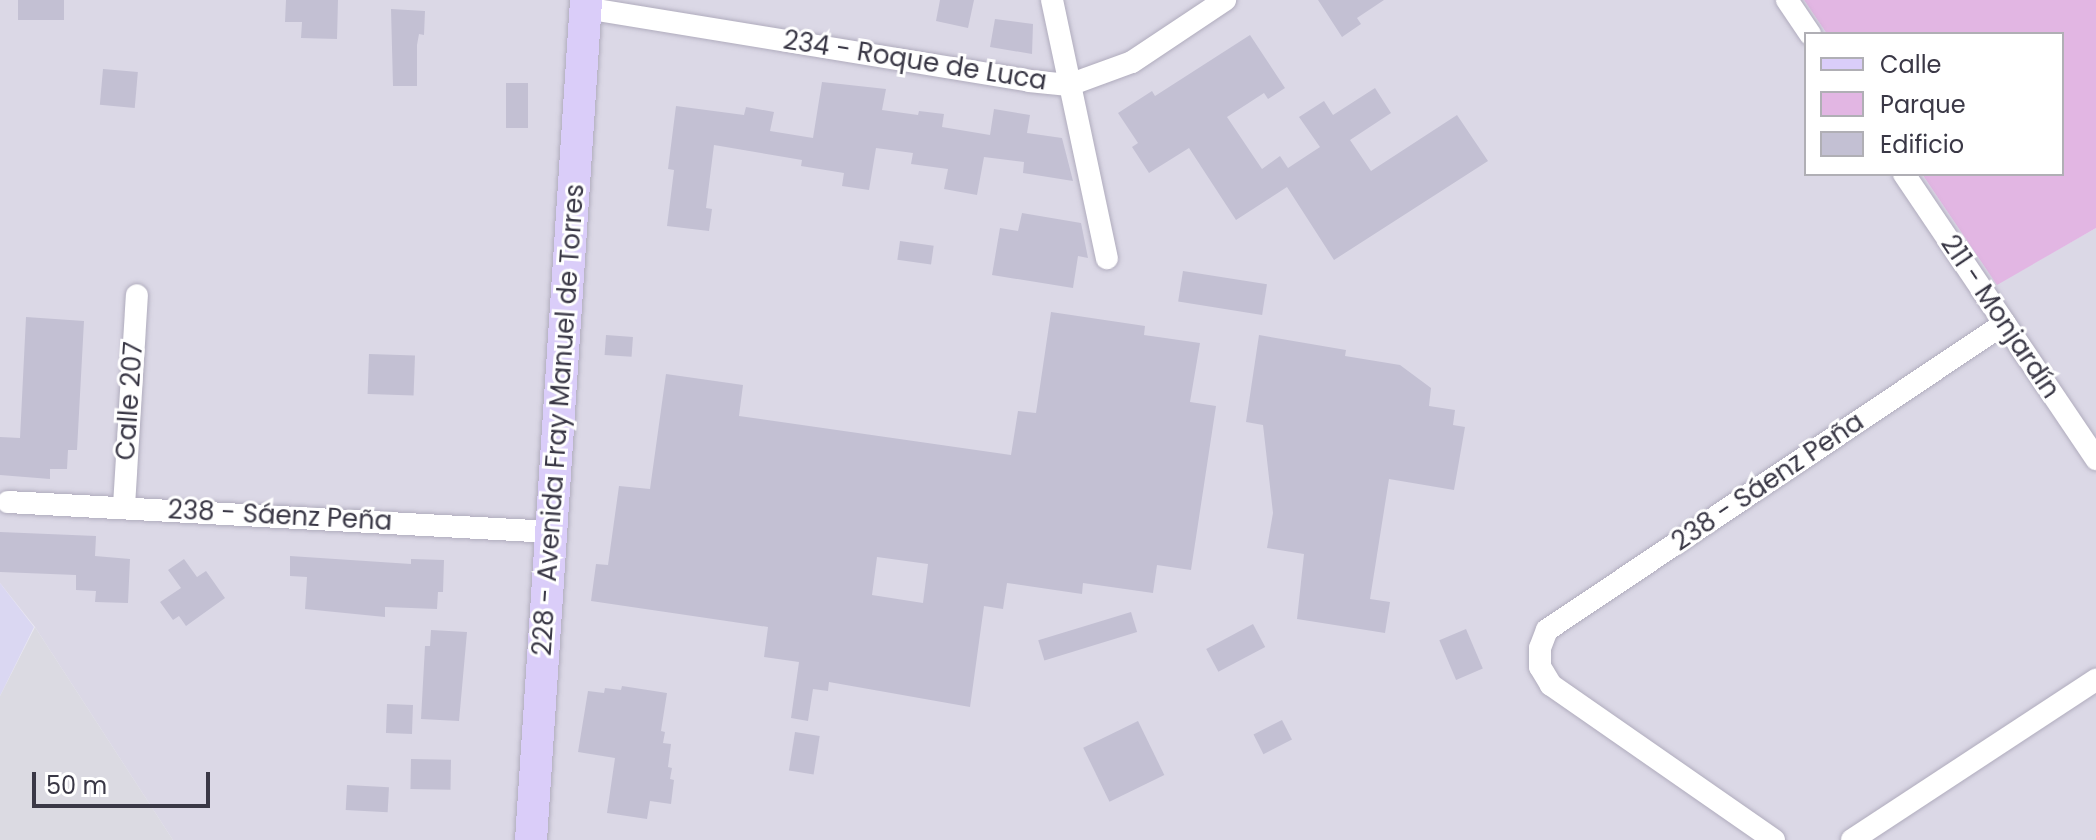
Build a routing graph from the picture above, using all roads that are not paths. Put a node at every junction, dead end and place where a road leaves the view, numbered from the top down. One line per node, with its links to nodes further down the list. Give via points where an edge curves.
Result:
1 (1052, 0): 6 (street)
2 (1225, 0): 6 (street, 234 - Roque de Luca, via 1132,62)
3 (1787, 0): 5 (street)
4 (585, 4): 6 (street, 234 - Roque de Luca); 14 (main road, 228 - Avenida Fray Manuel de Torres)
5 (1809, 32)
6 (1069, 85): 8 (street)
7 (1905, 176): 10 (street, 211 - Monjardín)
8 (1107, 258)
9 (137, 295): 13 (street, Calle 207)
10 (2005, 323): 11 (street, 211 - Monjardín); 17 (street, 238 - Sáenz Peña, via 1547,630 1540,667 1551,685)
11 (2096, 459)
12 (8, 502): 13 (street, 238 - Sáenz Peña)
13 (124, 506): 14 (street, 238 - Sáenz Peña)
14 (552, 532): 16 (main road, 228 - Avenida Fray Manuel de Torres)
15 (2096, 680): 18 (street)
16 (531, 840)
17 (1774, 840)
18 (1852, 840)

